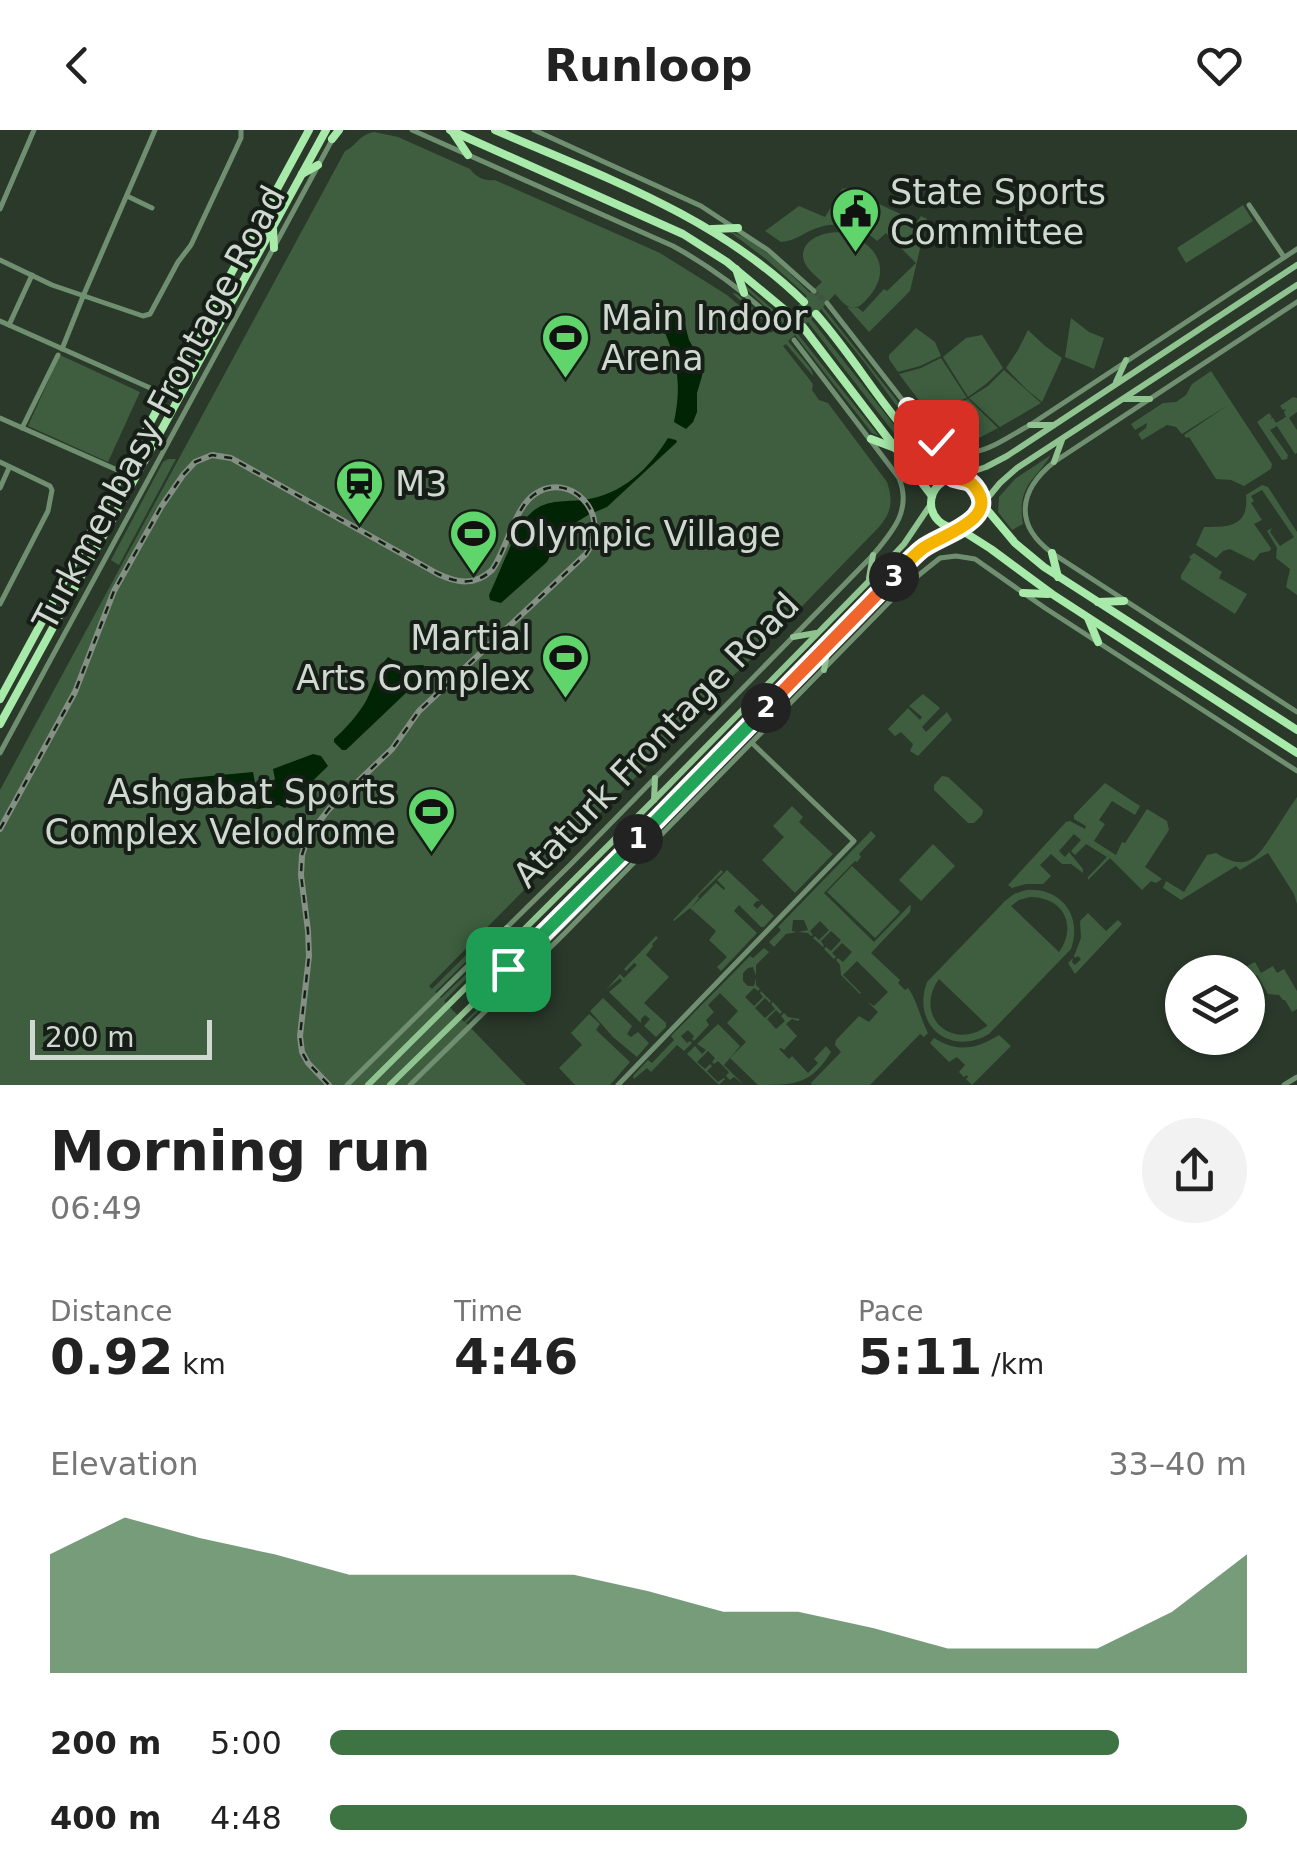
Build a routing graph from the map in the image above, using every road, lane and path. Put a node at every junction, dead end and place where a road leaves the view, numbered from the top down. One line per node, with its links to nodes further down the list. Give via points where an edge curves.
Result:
1 (34, 130): 18 (street)
2 (155, 130): 15 (street)
3 (241, 130): 32 (street, via 191,245 150,314)
4 (307, 130): 46 (main road)
5 (326, 130): 14 (main road)
6 (339, 130): 11 (main road)
7 (412, 130): 12 (street)
8 (452, 130): 12 (main road); 27 (main road, via 655,220)
9 (495, 130): 21 (main road)
10 (534, 130): 20 (street, via 679,194)
11 (332, 139): 13 (street, Turkmenbasy Frontage Road)
12 (468, 154): 31 (street, via 661,240)
13 (318, 166): 14 (main road); 22 (street, Turkmenbasy Frontage Road)
14 (302, 174): 19 (main road)
15 (127, 196): 17 (street); 32 (street)
16 (1249, 204): 24 (street)
17 (152, 208)
18 (0, 209)
19 (273, 224): 22 (main road); 54 (main road)
20 (738, 228): 21 (main road); 30 (street)
21 (711, 229): 33 (main road)
22 (274, 248): 57 (street, Turkmenbasy Frontage Road)
23 (1297, 249): 24 (street)
24 (1284, 258): 44 (street)
25 (0, 260): 28 (street)
26 (1297, 265): 45 (main road)
27 (736, 268): 31 (main road); 36 (main road)
28 (32, 275): 32 (street); 39 (street)
29 (1297, 286): 47 (main road)
30 (814, 291)
31 (744, 292): 41 (street)
32 (84, 294): 43 (street)
33 (804, 302)
34 (1297, 302): 48 (street)
35 (827, 303): 49 (street)
36 (790, 314)
37 (816, 314): 55 (main road)
38 (0, 321): 39 (street)
39 (10, 325): 43 (street)
40 (803, 328): 59 (main road)
41 (784, 330)
42 (794, 340): 58 (street)
43 (60, 352): 46 (street); 53 (street)
44 (1126, 360): 45 (main road); 51 (street)
45 (1114, 386): 52 (main road)
46 (166, 395): 63 (main road)
47 (1122, 399): 48 (main road); 56 (main road)
48 (1150, 399): 61 (street)
49 (908, 407): 51 (street, via 936,442 956,452 982,450); 55 (main road)
50 (0, 418): 53 (street)
51 (1030, 425): 52 (main road)
52 (1054, 425): 64 (main road, via 996,462)
53 (22, 428): 63 (street)
54 (159, 433): 57 (main road); 88 (main road)
55 (910, 434): 64 (main road)
56 (1063, 438): 61 (main road); 67 (main road, via 1009,475)
57 (171, 439): 91 (street, Turkmenbasy Frontage Road)
58 (871, 439): 59 (main road); 70 (street, Ataturk Frontage Road, via 900,478 904,499 900,520)
59 (898, 448): 66 (main road)
60 (0, 462): 62 (street)
61 (1054, 462): 69 (street, via 1030,488 1025,511 1034,537)
62 (10, 466): 65 (street); 79 (street, via 50,486 52,498)
63 (124, 473): 86 (main road)
64 (954, 478): 66 (main road, via 940,484); 67 (main road, via 977,489)
65 (0, 488)
66 (931, 500): 68 (main road, via 936,519); 72 (main road, via 904,544)
67 (981, 506): 68 (main road, via 971,523); 71 (main road)
68 (958, 528): 74 (main road, via 922,549); 76 (main road)
69 (1052, 554): 71 (main road); 77 (street)
70 (873, 555): 72 (main road); 82 (street, Ataturk Frontage Road)
71 (1058, 576): 78 (main road)
72 (868, 582): 81 (main road)
73 (904, 587): 74 (main road); 75 (street, Ataturk Frontage Road, via 936,560 956,556 982,562); 85 (street, Ataturk Frontage Road)
74 (879, 592): 84 (main road)
75 (1023, 593): 76 (main road); 83 (street)
76 (1052, 594): 80 (main road)
77 (1124, 601): 78 (main road); 87 (street)
78 (1098, 602): 89 (main road)
79 (0, 604)
80 (1088, 618): 83 (main road); 92 (main road)
81 (817, 633): 82 (main road); 95 (main road)
82 (793, 636): 94 (street, Ataturk Frontage Road)
83 (1098, 642): 93 (street)
84 (829, 643): 85 (main road); 99 (main road)
85 (824, 670): 90 (street, Ataturk Frontage Road)
86 (0, 699)
87 (1297, 712)
88 (0, 724)
89 (1297, 730)
90 (752, 743): 98 (street, Ataturk Frontage Road); 107 (street, via 854,841)
91 (0, 753)
92 (1297, 753)
93 (1297, 771)
94 (655, 778): 95 (main road); 96 (street, Ataturk Frontage Road)
95 (654, 800): 97 (main road)
96 (507, 928): 97 (main road); 102 (street, Ataturk Frontage Road)
97 (516, 938): 103 (main road)
98 (468, 1028): 99 (street); 106 (street, Ataturk Frontage Road)
99 (446, 1030): 100 (main road)
100 (403, 1071): 104 (main road); 105 (street)
101 (1297, 1077): 108 (street)
102 (347, 1085)
103 (368, 1085)
104 (390, 1085)
105 (401, 1085)
106 (410, 1085)
107 (618, 1085)
108 (1284, 1085)

